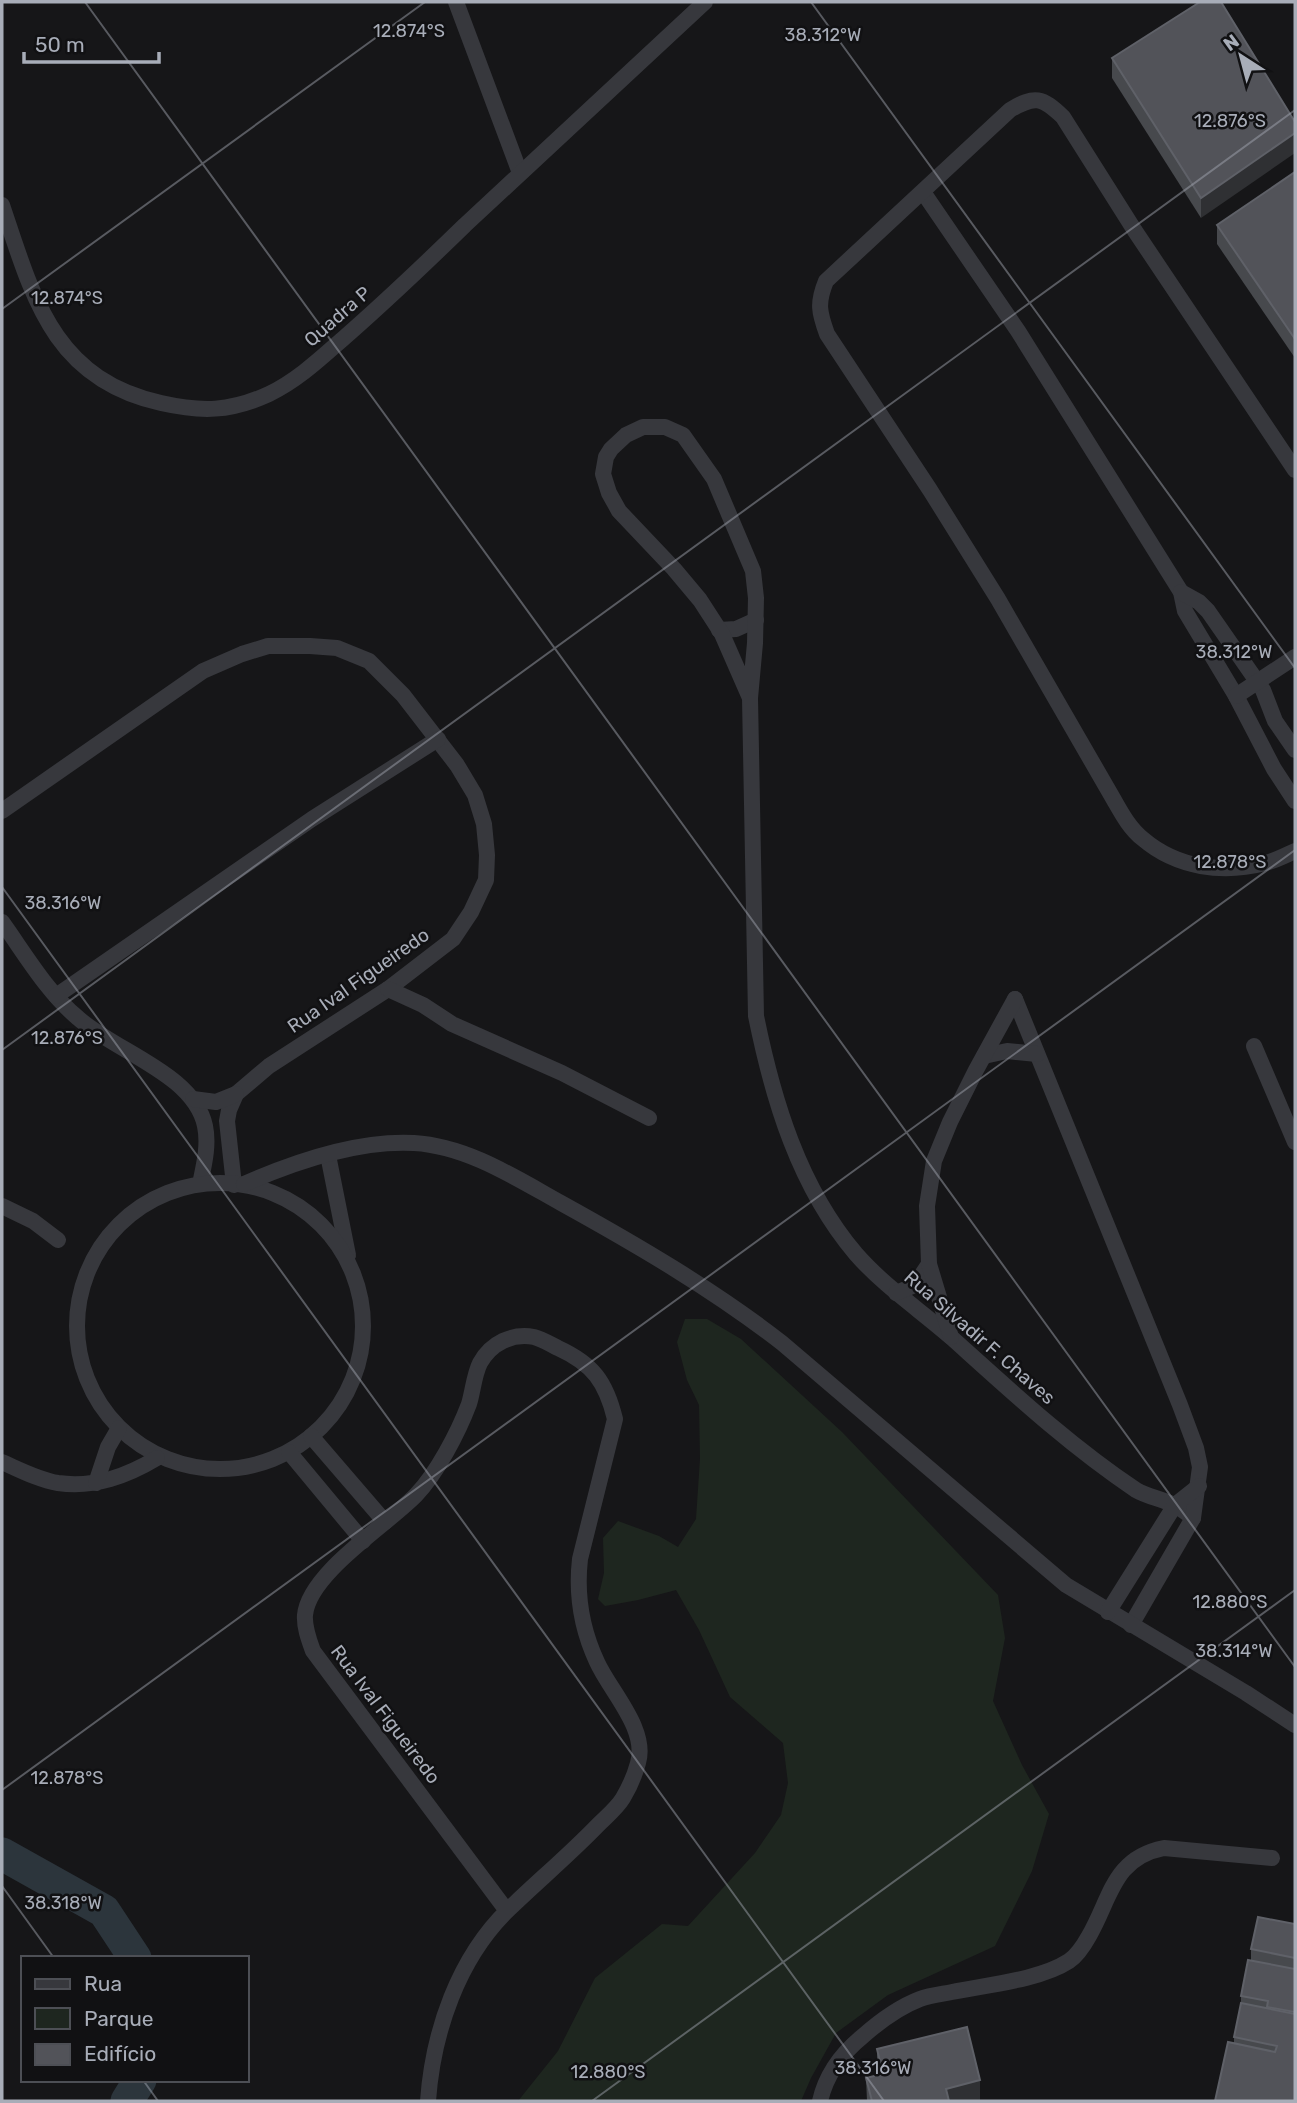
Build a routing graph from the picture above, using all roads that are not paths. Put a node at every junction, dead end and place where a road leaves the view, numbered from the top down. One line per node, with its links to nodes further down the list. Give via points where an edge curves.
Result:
1 (456, 2): 3 (street)
2 (705, 2): 3 (street, Quadra P)
3 (520, 173): 5 (street, Quadra P, via 306,371 270,393 232,407 191,410 122,390 88,372 62,345 41,312)
4 (923, 192): 6 (street, via 1010,110 1036,99 1049,104 1063,117); 7 (street, via 1018,331); 18 (street, via 826,281 819,312 827,334 992,588 1132,828 1172,857 1202,867 1266,863)
5 (2, 205)
6 (1295, 470)
7 (1181, 592): 11 (street, via 1208,611); 12 (street, via 1185,611)
8 (756, 620): 9 (street); 9 (street, via 753,570 714,479 683,435 665,427 643,427 626,435 606,457 603,474 609,493 619,511 700,600); 13 (street)
9 (719, 630): 13 (street)
10 (1295, 657): 11 (street)
11 (1257, 682): 12 (street); 15 (street)
12 (1236, 696): 16 (street)
13 (750, 698): 38 (street, Rua Silvadir F. Chaves, via 756,1016 764,1057 782,1119 815,1192 856,1253)
14 (438, 738): 17 (street, Rua Ival Figueiredo, via 369,661 337,648 268,646 203,671); 20 (street, Rua Ival Figueiredo, via 475,796 484,824 486,880 453,939); 22 (street)
15 (1295, 750)
16 (1295, 801)
17 (2, 811)
18 (1295, 851)
19 (2, 922): 22 (street)
20 (410, 972): 21 (street, Rua Ival Figueiredo); 23 (street)
21 (388, 989): 23 (street); 27 (street, Rua Ival Figueiredo, via 269,1066)
22 (56, 996): 28 (street, via 107,1040 175,1080)
23 (423, 1005): 29 (street, via 452,1024)
24 (1254, 1046): 30 (street)
25 (1037, 1054): 26 (street, via 1007,1051); 26 (street, via 1015,999); 46 (street, via 1196,1448)
26 (984, 1056): 37 (street, via 934,1161 927,1206)
27 (236, 1094): 28 (street, via 216,1101); 33 (street, via 227,1121)
28 (194, 1099): 32 (street, via 205,1126)
29 (649, 1118)
30 (1295, 1142)
31 (328, 1155): 33 (street); 36 (street); 54 (street, via 380,1144 451,1149 601,1225 750,1318 1066,1585)
32 (200, 1184): 33 (street); 40 (street, via 147,1204 120,1224 93,1260 79,1303 78,1349 92,1391)
33 (239, 1184): 36 (street, via 287,1198 323,1224)
34 (2, 1206): 35 (street)
35 (58, 1240)
36 (349, 1261): 41 (street, via 361,1297 364,1336 356,1374 338,1408)
37 (929, 1264): 38 (street, via 915,1284); 39 (street)
38 (896, 1293): 39 (street, Rua Silvadir F. Chaves)
39 (951, 1337): 47 (street, Rua Silvadir F. Chaves, via 1089,1458)
40 (118, 1428): 43 (street); 45 (street)
41 (312, 1436): 42 (street); 50 (street)
42 (289, 1452): 43 (street, via 240,1468 195,1467); 53 (street)
43 (157, 1458): 45 (street, via 136,1471)
44 (2, 1462): 45 (street, via 59,1483)
45 (96, 1483)
46 (1199, 1486): 48 (street); 49 (street)
47 (1140, 1492): 48 (street, Rua Silvadir F. Chaves); 51 (street, Rua Silvadir F. Chaves)
48 (1175, 1505): 49 (street, Rua Silvadir F. Chaves); 51 (street)
49 (1193, 1518): 52 (street)
50 (384, 1522): 53 (street, Rua Ival Figueiredo); 60 (street, Rua Ival Figueiredo, via 416,1495 439,1463 468,1404 480,1363 499,1343 513,1336 535,1337 586,1364 601,1380 615,1419 578,1581 587,1637 597,1664 630,1718 639,1762 623,1799)
51 (1163, 1525): 52 (street, Rua Silvadir F. Chaves); 54 (street)
52 (1182, 1537): 55 (street)
53 (363, 1541): 60 (street, Rua Ival Figueiredo, via 328,1573 313,1595 305,1613 313,1651)
54 (1108, 1612): 55 (street)
55 (1131, 1625): 56 (street)
56 (1246, 1693): 57 (street); 58 (street)
57 (1295, 1712)
58 (1295, 1725)
59 (1272, 1858): 62 (street, via 1164,1848 1149,1851 1126,1866 1084,1945 1071,1959 1046,1972 921,1998 885,2017 835,2065)
60 (507, 1911): 61 (street, Rua Ival Figueiredo, via 458,1980 438,2037)
61 (428, 2101)
62 (820, 2101)

